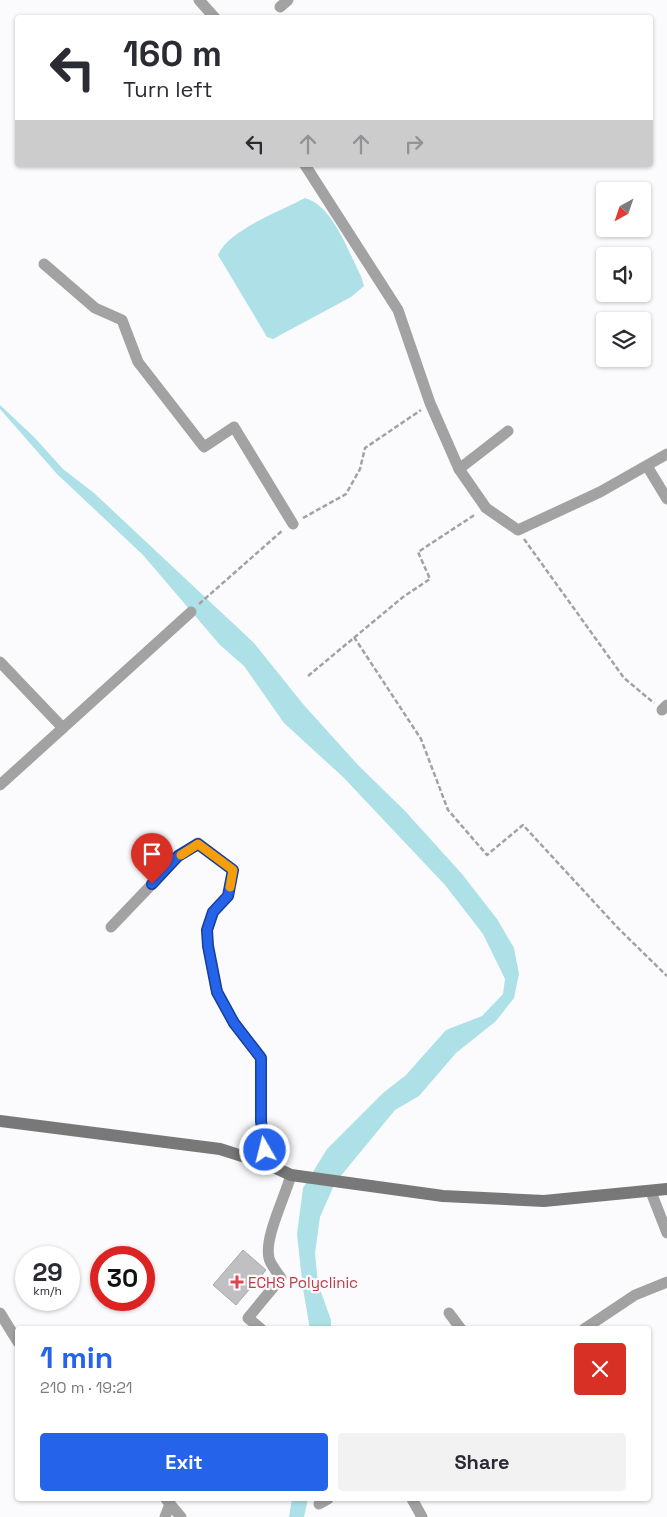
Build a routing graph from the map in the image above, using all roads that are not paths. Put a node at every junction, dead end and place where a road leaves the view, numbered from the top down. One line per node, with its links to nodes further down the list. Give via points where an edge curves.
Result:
1 (199, 0): 2 (street)
2 (212, 15)
3 (306, 167): 8 (street, via 398,310 430,404)
4 (44, 264): 10 (street, via 95,308 122,320 138,362 204,447 234,427)
5 (508, 431): 8 (street)
6 (667, 454): 7 (street)
7 (646, 466): 8 (street, via 518,530 486,508); 9 (street)
8 (459, 469)
9 (667, 499)
10 (293, 524)
11 (191, 612): 13 (street)
12 (0, 662): 13 (street)
13 (63, 728): 14 (street)
14 (0, 785)
15 (111, 927): 17 (street, via 178,856 198,844 233,870 228,896 213,912 207,930 208,946 217,992 234,1023 261,1058 261,1121)
16 (0, 1121): 17 (street, via 220,1149)
17 (266, 1164): 18 (street)
18 (291, 1175): 20 (street, via 443,1196 544,1201); 25 (street, via 268,1240 269,1259 280,1278 248,1318)
19 (667, 1189): 20 (street)
20 (651, 1192): 21 (street)
21 (667, 1233)
22 (667, 1282): 27 (street, via 636,1295)
23 (0, 1313): 28 (street)
24 (449, 1313): 26 (street)
25 (257, 1326)
26 (459, 1326)
27 (589, 1326)
28 (15, 1337)
29 (168, 1501): 31 (street); 32 (street)
30 (413, 1501): 33 (street)
31 (165, 1517)
32 (181, 1517)
33 (422, 1517)

